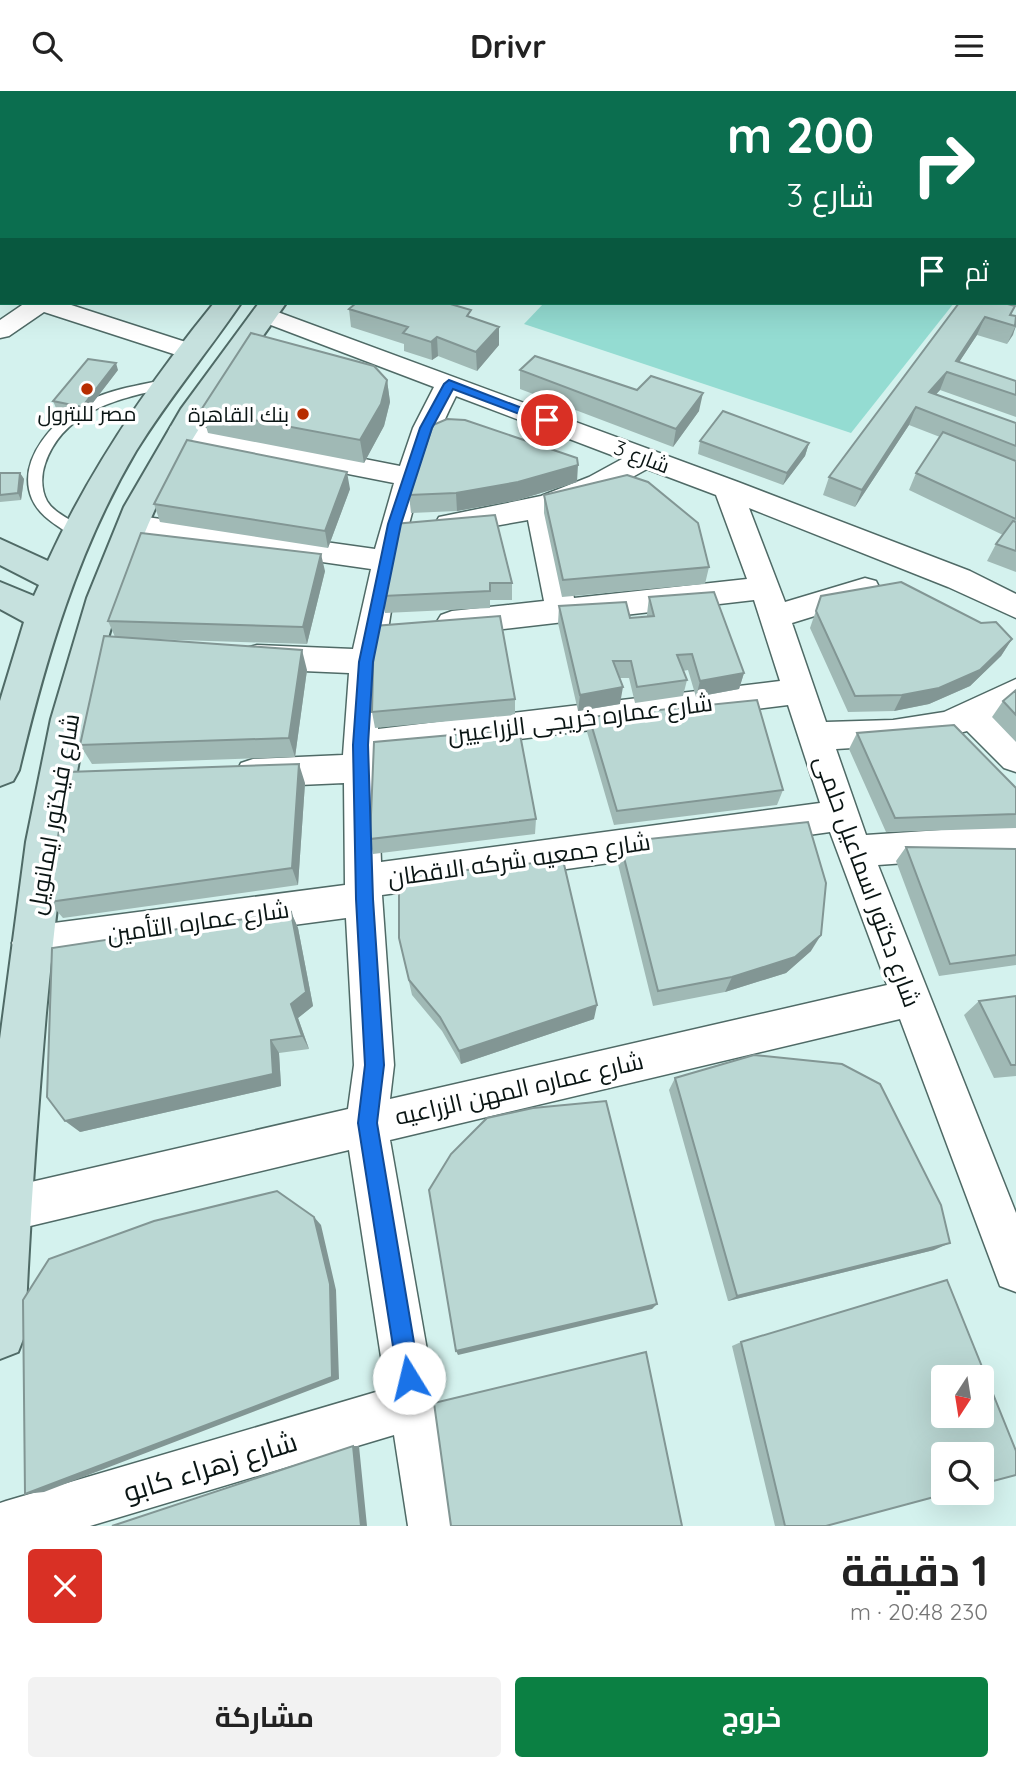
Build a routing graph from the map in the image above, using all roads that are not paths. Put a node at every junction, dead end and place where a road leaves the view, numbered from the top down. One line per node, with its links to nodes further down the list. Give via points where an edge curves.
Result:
1 (38, 305): 5 (street)
2 (47, 305): 6 (street)
3 (226, 305): 6 (main road)
4 (269, 308): 8 (street, شارع 3); 9 (main road, شارع فيكتور ايمانويل)
5 (0, 331)
6 (188, 351): 7 (main road)
7 (164, 384): 16 (main road, via 104,478); 16 (lane, via 123,392 86,408 56,431 38,458 36,487 49,513)
8 (449, 384): 10 (street, شارع 3); 11 (street, via 426,428)
9 (181, 432): 11 (street); 15 (main road, شارع فيكتور ايمانويل)
10 (645, 457): 12 (street, شارع 3); 13 (street, via 603,483)
11 (410, 477): 14 (street)
12 (728, 489): 20 (street, شارع 3); 22 (street, شارع دكتور اسماعيل حلمى)
13 (540, 508): 14 (street, via 445,525); 24 (street)
14 (395, 524): 18 (street)
15 (130, 531): 16 (main road); 18 (street); 37 (main road, شارع فيكتور ايمانويل, via 99,649)
16 (77, 532): 19 (main road)
17 (0, 551): 19 (main road)
18 (387, 561): 26 (street)
19 (58, 579): 25 (main road)
20 (959, 579): 22 (street); 23 (street, شارع 3)
21 (0, 594): 25 (main road)
22 (770, 602): 24 (street); 28 (street, شارع دكتور اسماعيل حلمى)
23 (1016, 607)
24 (561, 611): 26 (street)
25 (43, 616): 34 (main road)
26 (391, 637): 27 (street); 32 (street)
27 (232, 656)
28 (800, 691): 31 (street, شارع دكتور اسماعيل حلمى); 32 (street, شارع عماره خريجى الزراعيين)
29 (1016, 692): 30 (street)
30 (973, 716): 31 (street, via 926,730 887,735); 33 (street)
31 (814, 735): 38 (street, شارع دكتور اسماعيل حلمى)
32 (361, 756): 35 (street, شارع عماره خريجى الزراعيين); 41 (street)
33 (1016, 758)
34 (0, 771)
35 (221, 774)
36 (96, 780): 37 (street)
37 (54, 782): 42 (main road, شارع فيكتور ايمانويل)
38 (841, 815): 40 (street, شارع دكتور اسماعيل حلمى); 41 (street, شارع جمعيه شركه الاقطان)
39 (1016, 840): 40 (street)
40 (855, 851): 43 (street, شارع دكتور اسماعيل حلمى)
41 (364, 890): 42 (street, شارع عماره التأمين); 44 (street, via 374,1065)
42 (31, 943): 45 (main road, شارع فيكتور ايمانويل)
43 (911, 998): 44 (street, شارع عماره المهن الزراعيه); 46 (street, شارع دكتور اسماعيل حلمى)
44 (367, 1123): 45 (street, شارع عماره المهن الزراعيه); 48 (street)
45 (5, 1210): 47 (main road, شارع فيكتور ايمانويل)
46 (1016, 1270)
47 (0, 1334)
48 (413, 1405): 49 (street, شارع زهراء كابو); 50 (street)
49 (6, 1526)
50 (433, 1526)

